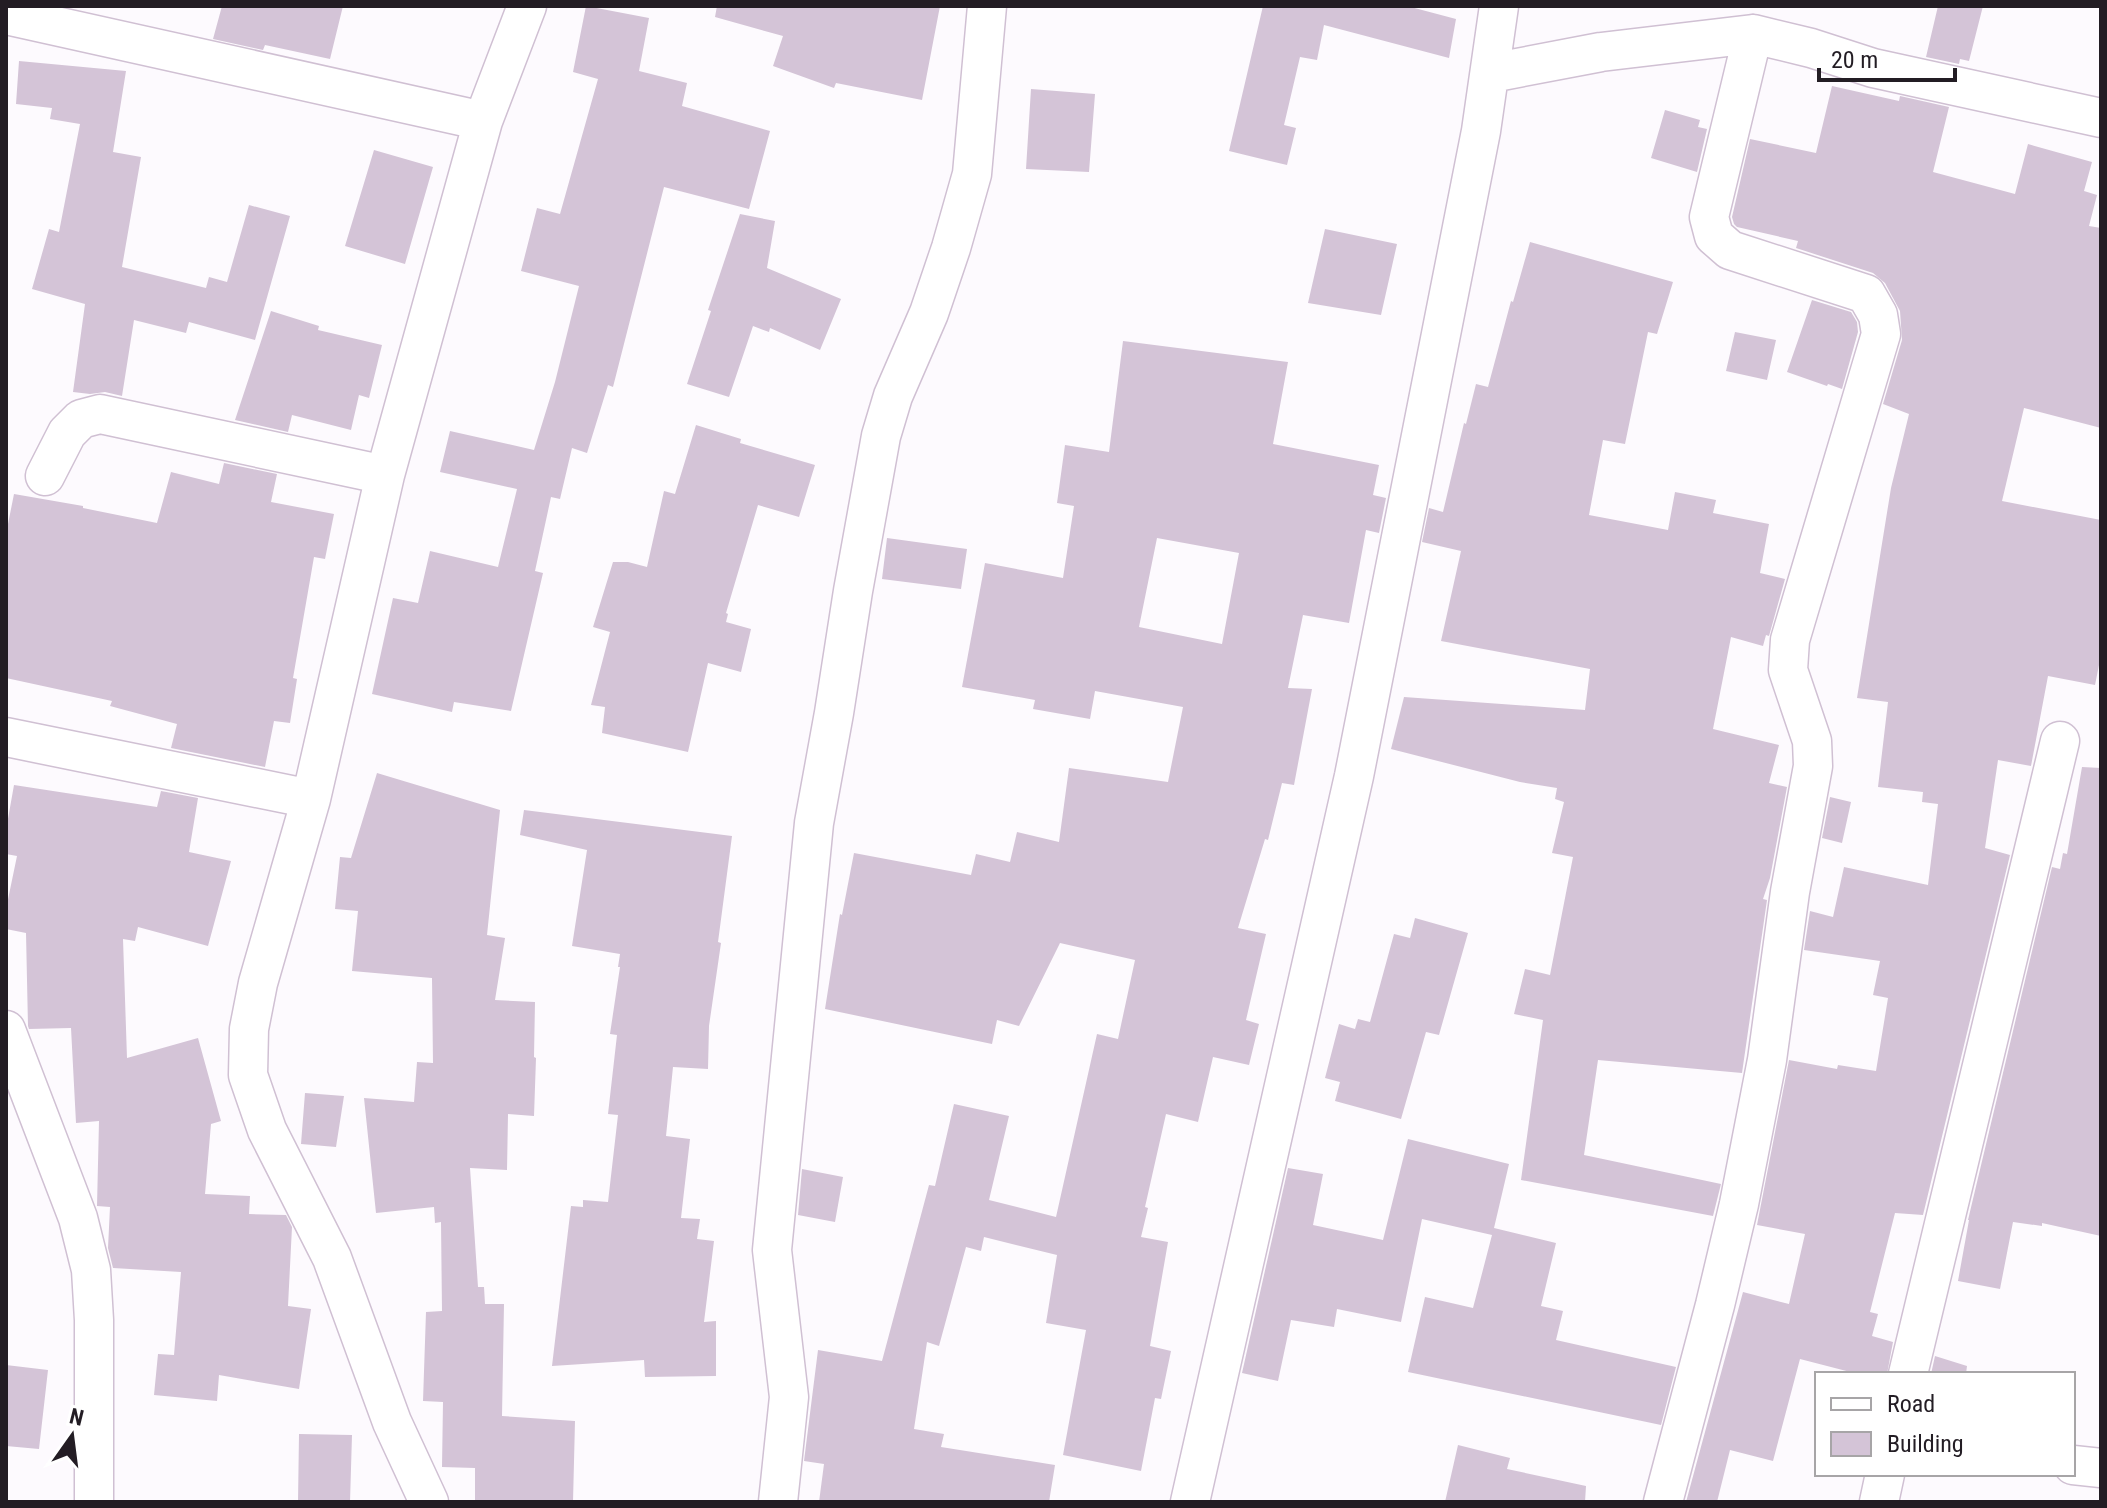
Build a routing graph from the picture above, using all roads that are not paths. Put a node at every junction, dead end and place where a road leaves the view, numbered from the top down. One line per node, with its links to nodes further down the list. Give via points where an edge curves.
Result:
1 (527, 6): 8 (street)
2 (987, 6): 21 (street, via 972,174 929,313 881,436 814,823 772,1250 789,1397)
3 (1499, 6): 6 (street)
4 (6, 15): 8 (street)
5 (1753, 34): 6 (street, via 1601,52); 7 (street, via 1873,68); 23 (street, via 1709,217 1714,236 1730,250 1866,294 1881,334 1790,640 1788,670 1812,741 1813,766 1742,1190)
6 (1491, 73): 22 (street, via 1354,776)
7 (2101, 118)
8 (483, 121): 9 (street)
9 (385, 475): 10 (street, via 100,414 81,419 67,433); 13 (street)
10 (45, 476)
11 (6, 737): 13 (street)
12 (2060, 741): 15 (street)
13 (311, 799): 20 (street, via 258,983 248,1075 267,1130 332,1258 392,1422)
14 (6, 1030): 19 (street, via 78,1218 91,1270)
15 (1908, 1372)
16 (2075, 1465): 17 (street)
17 (2101, 1468)
18 (1885, 1476): 24 (street)
19 (94, 1502)
20 (429, 1502)
21 (778, 1502)
22 (1190, 1502)
23 (1663, 1502)
24 (1879, 1502)

